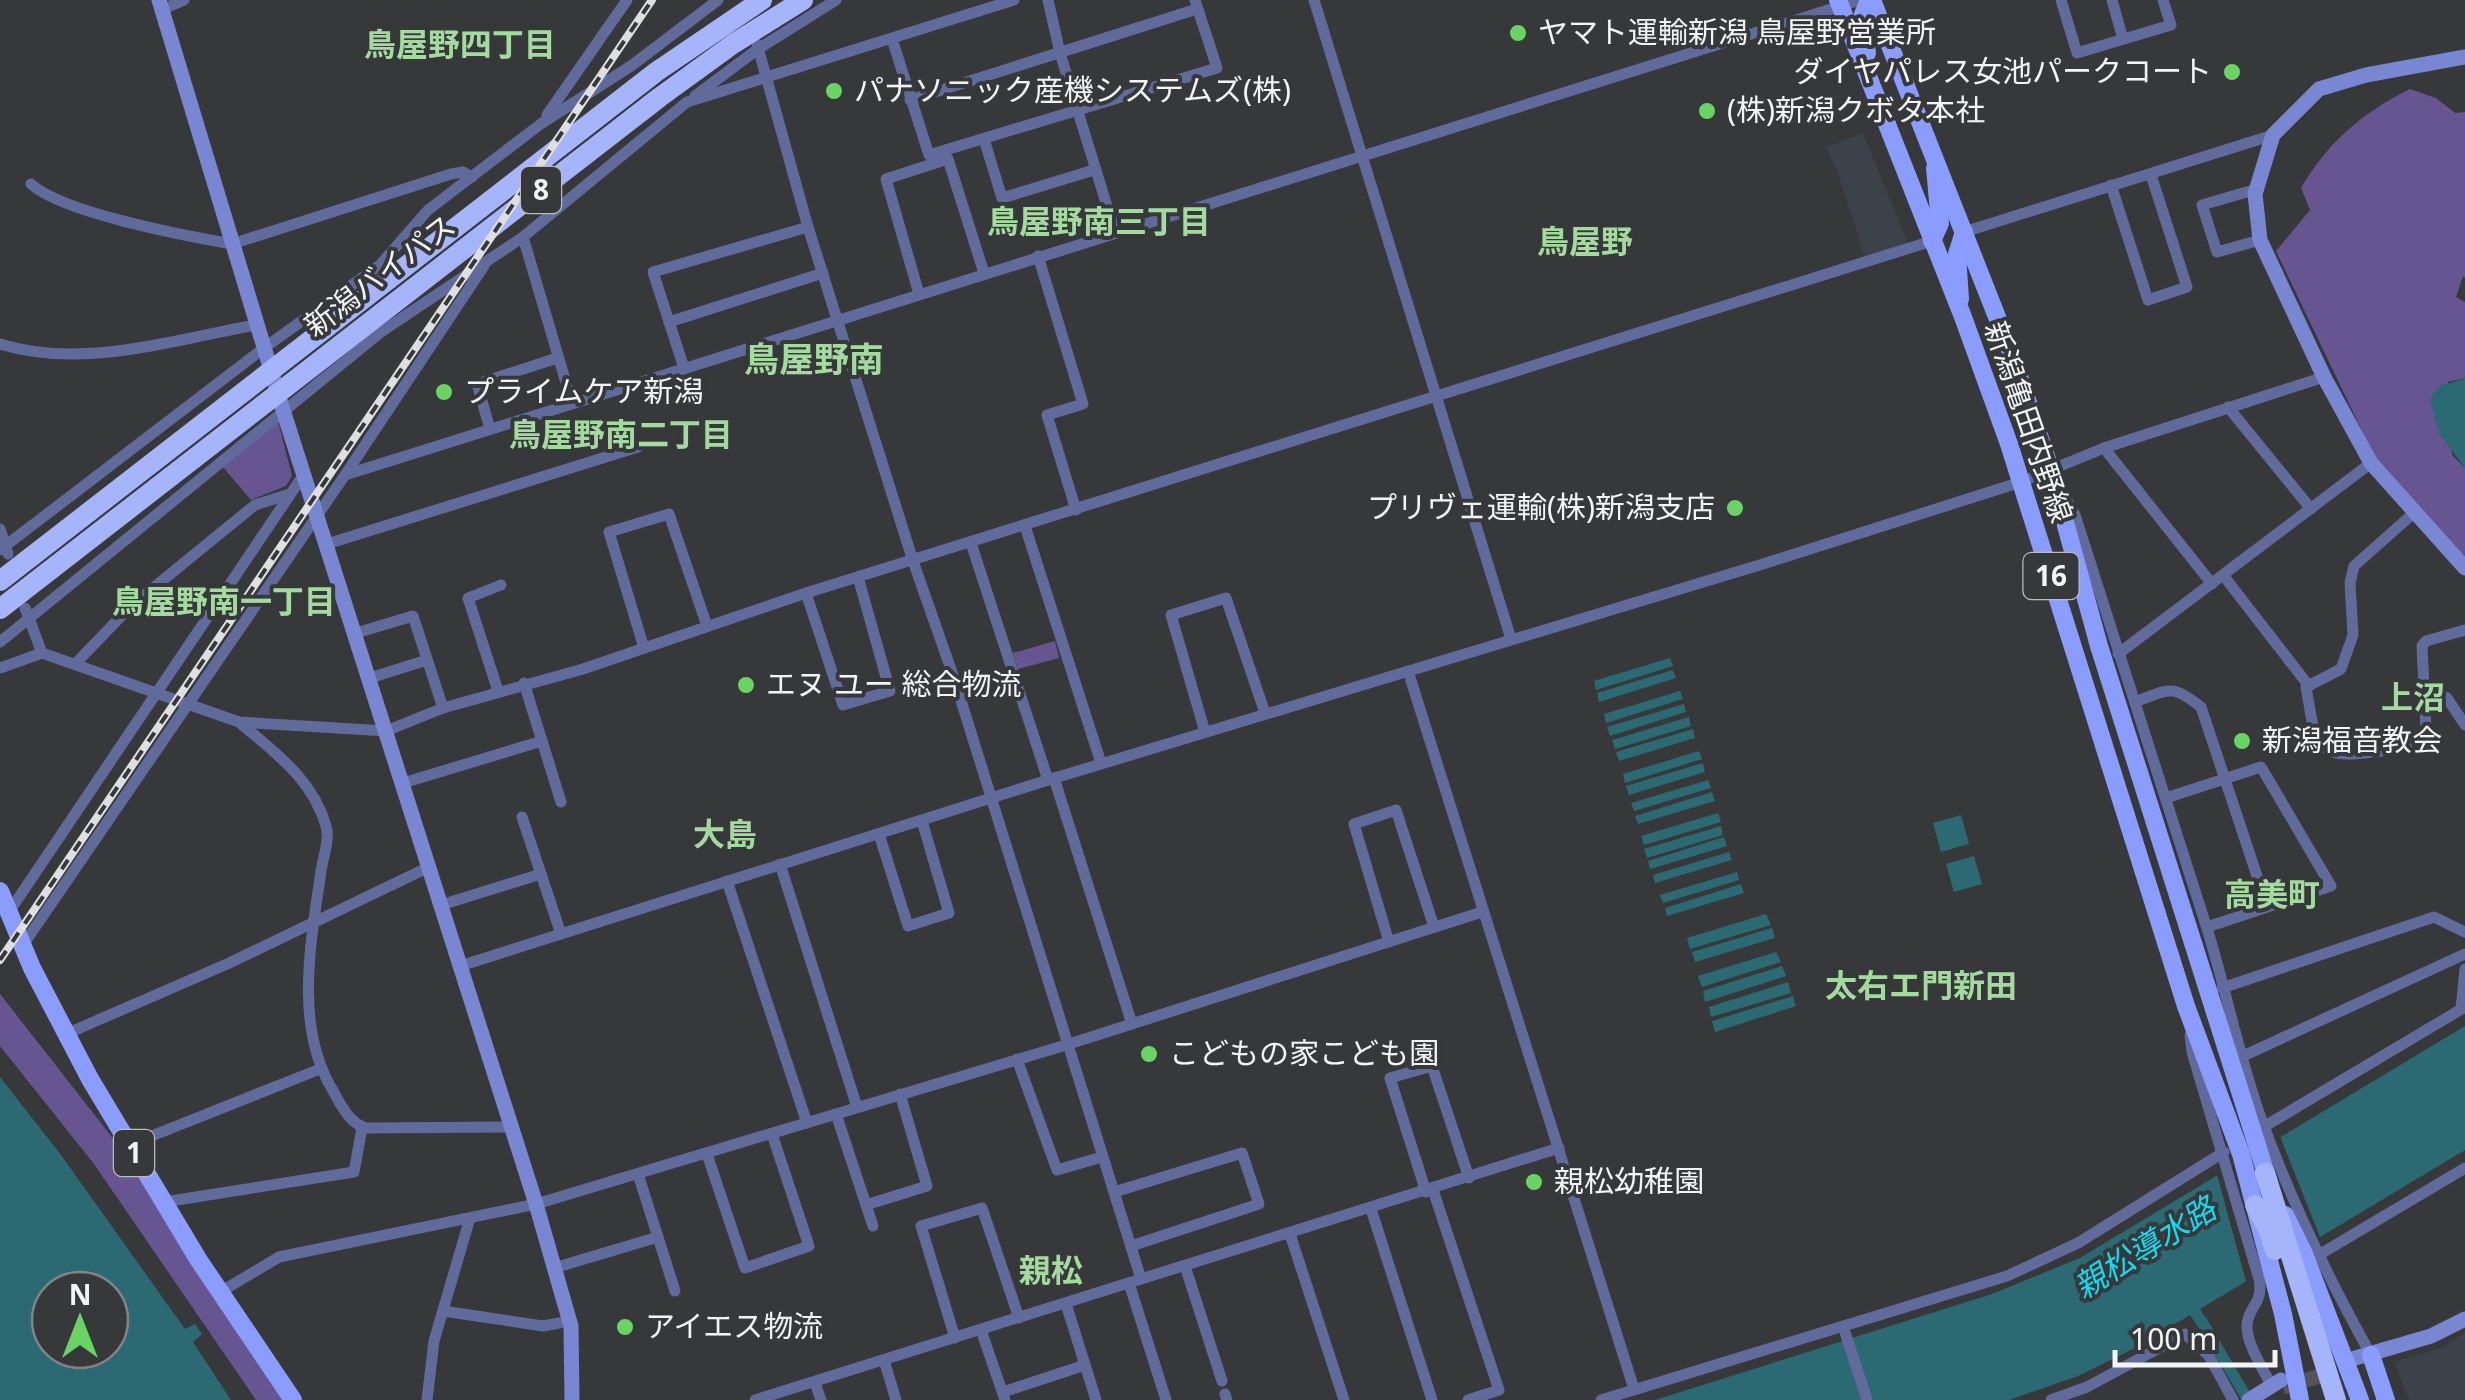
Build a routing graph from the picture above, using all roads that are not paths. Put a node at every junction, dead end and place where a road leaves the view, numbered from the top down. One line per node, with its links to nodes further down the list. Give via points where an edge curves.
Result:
1 (184, 0): 17 (street)
2 (627, 0): 28 (street)
3 (718, 0): 28 (street)
4 (762, 0): 57 (highway, 新潟バイパス / 8)
5 (803, 0): 61 (highway, 新潟バイパス / 8, via 660,97)
6 (836, 0): 20 (street)
7 (1014, 0): 19 (street)
8 (1048, 0): 21 (street)
9 (1314, 0): 31 (street)
10 (1860, 0): 15 (street)
11 (1871, 0): 23 (main road, via 1862,17); 32 (main road, 新潟亀田内野線 / 16)
12 (2061, 0): 18 (street, via 2077,52)
13 (2112, 0): 18 (street)
14 (2163, 0): 18 (street, via 2171,25)
15 (1840, 2): 23 (main road, 新潟亀田内野線 / 16); 31 (street)
16 (1196, 4): 21 (street); 27 (street, via 1217,68)
17 (160, 5): 45 (street)
18 (2123, 39)
19 (892, 40): 24 (street); 25 (street)
20 (757, 47): 24 (street); 26 (street)
21 (1060, 53): 25 (street); 27 (street)
22 (2465, 57): 29 (street, via 2319,89)
23 (1868, 78): 44 (main road, 新潟亀田内野線 / 16)
24 (767, 80): 26 (street); 39 (street)
25 (910, 100): 30 (street, via 929,155)
26 (687, 102): 42 (street)
27 (1079, 110): 30 (street); 33 (street)
28 (542, 123): 35 (street)
29 (2273, 136): 34 (street); 38 (street)
30 (984, 139): 33 (street, via 1002,198)
31 (1363, 154): 40 (street); 60 (street)
32 (1935, 158): 41 (main road, 新潟亀田内野線 / 16); 44 (main road, via 1940,223)
33 (1094, 170): 40 (street)
34 (2150, 175): 37 (street); 37 (street, via 2188,288 2148,300)
35 (472, 177): 45 (street, via 451,174); 57 (street, via 428,210 380,265)
36 (31, 184): 45 (street, via 54,200)
37 (2112, 186): 41 (street)
38 (2257, 189): 43 (street); 43 (street, via 2202,205 2216,252)
39 (808, 227): 48 (street); 53 (street, via 653,272)
40 (1115, 232): 46 (street)
41 (1964, 232): 51 (main road); 68 (main road, 新潟亀田内野線 / 16)
42 (523, 237): 47 (street); 56 (street)
43 (2260, 240): 59 (street)
44 (1932, 242): 51 (main road, 新潟亀田内野線 / 16); 60 (street)
45 (232, 244): 54 (street)
46 (1038, 256): 49 (street); 74 (street, via 1083,404 1048,415)
47 (486, 262): 61 (street); 70 (street)
48 (823, 273): 52 (street); 53 (street)
49 (984, 273): 50 (street); 50 (street, via 948,159 886,179)
50 (920, 294): 52 (street)
51 (1960, 310): 71 (main road, 新潟亀田内野線 / 16)
52 (838, 319): 58 (street); 82 (street)
53 (669, 322): 58 (street)
54 (258, 325): 55 (street, via 80,356); 57 (street)
55 (0, 344)
56 (558, 358): 62 (street); 64 (street, via 477,384)
57 (268, 363): 61 (street); 81 (street); 86 (highway, 新潟バイパス / 8)
58 (684, 368): 62 (street)
59 (2324, 377): 63 (street); 67 (street)
60 (1438, 397): 74 (street); 95 (street)
61 (279, 399): 69 (street); 90 (highway, 新潟バイパス / 8); 91 (street)
62 (572, 403): 64 (street)
63 (2228, 407): 66 (street); 73 (street)
64 (490, 429): 70 (street)
65 (638, 447): 80 (street)
66 (2104, 448): 68 (street); 87 (street)
67 (2372, 462): 73 (street); 75 (street)
68 (2050, 470): 71 (street); 99 (street, via 2075,515); 164 (main road, 新潟亀田内野線 / 16)
69 (304, 474): 72 (street); 76 (street)
70 (345, 475): 76 (street)
71 (2021, 482): 95 (street); 164 (main road, 新潟亀田内野線 / 16, via 2186,1006)
72 (290, 494): 101 (street, via 255,505 131,606); 109 (street)
73 (2311, 509): 84 (street)
74 (1076, 510): 77 (street)
75 (2415, 512): 83 (street); 106 (street, via 2354,566 2353,635 2341,669)
76 (317, 515): 80 (street); 111 (street)
77 (1025, 526): 79 (street); 119 (street)
78 (0, 529): 81 (street)
79 (971, 543): 82 (street); 121 (street)
80 (326, 544): 94 (street)
81 (5, 550)
82 (914, 561): 85 (street); 124 (street)
83 (2465, 568)
84 (2223, 575): 87 (street); 106 (street)
85 (858, 577): 89 (street); 89 (street, via 890,691 844,706)
86 (0, 581)
87 (2212, 584): 99 (street)
88 (501, 585): 108 (street, via 468,598)
89 (806, 593): 92 (street)
90 (0, 609)
91 (26, 614): 96 (street); 98 (street)
92 (706, 626): 97 (street); 97 (street, via 670,514 609,532)
93 (2465, 630): 107 (street, via 2422,646)
94 (356, 633): 100 (street, via 413,616); 104 (street)
95 (1512, 639): 103 (street)
96 (0, 642)
97 (644, 648): 105 (street)
98 (42, 653): 101 (street); 102 (street)
99 (2118, 654): 110 (street)
100 (428, 660): 104 (street); 112 (street)
101 (76, 663): 109 (street)
102 (0, 668)
103 (1408, 671): 113 (street); 137 (street)
104 (370, 678): 116 (street)
105 (524, 683): 108 (street); 118 (street)
106 (2309, 686): 107 (street, via 2316,738 2342,756 2420,744 2426,730)
107 (2424, 686): 115 (street, via 2447,698)
108 (498, 691): 112 (street)
109 (156, 692): 111 (street); 136 (street)
110 (2136, 700): 120 (street, via 2180,690 2201,707); 123 (street)
111 (186, 703): 114 (street); 144 (street)
112 (443, 708): 116 (street)
113 (1266, 714): 117 (street); 117 (street, via 1226,598 1170,614)
114 (239, 722): 116 (street); 138 (street, via 316,796 328,832)
115 (2465, 725)
116 (386, 730): 122 (street)
117 (1204, 732): 119 (street)
118 (542, 741): 122 (street); 125 (street)
119 (1101, 764): 121 (street)
120 (2225, 778): 123 (street); 135 (street); 135 (street, via 2261,767 2332,886)
121 (1051, 779): 124 (street); 150 (street)
122 (403, 783): 130 (street)
123 (2166, 798): 140 (street)
124 (991, 799): 127 (street); 152 (street)
125 (561, 802)
126 (522, 818): 131 (street)
127 (922, 821): 128 (street); 128 (street, via 949,913 908,926)
128 (879, 834): 129 (street)
129 (780, 864): 132 (street); 157 (street)
130 (429, 866): 134 (street); 138 (street)
131 (541, 874): 134 (street); 142 (street)
132 (727, 881): 142 (street); 159 (street)
133 (0, 891): 136 (main road, 1)
134 (441, 905): 146 (street)
135 (2267, 906): 140 (street)
136 (9, 912): 144 (main road, 1)
137 (1482, 912): 139 (street); 165 (street)
138 (316, 922): 151 (street); 155 (street, via 307,975)
139 (1434, 927): 143 (street); 143 (street, via 1396,810 1354,824)
140 (2207, 927): 148 (street)
141 (2465, 932): 148 (street, via 2434,918)
142 (561, 934): 146 (street)
143 (1388, 942): 150 (street)
144 (23, 946): 151 (main road, 1)
145 (2465, 954): 153 (street)
146 (460, 966): 160 (street)
147 (2465, 969): 149 (street)
148 (2222, 988): 153 (street)
149 (2463, 1008): 164 (street)
150 (1132, 1024): 152 (street)
151 (66, 1034): 163 (main road, 1)
152 (1066, 1045): 154 (street); 167 (street)
153 (2244, 1056): 164 (street)
154 (1017, 1059): 156 (street); 167 (street, via 1057,1170)
155 (320, 1069): 161 (street); 163 (street)
156 (900, 1094): 157 (street); 177 (street, via 928,1186)
157 (857, 1107): 158 (street)
158 (836, 1114): 159 (street); 177 (street)
159 (807, 1123): 162 (street)
160 (510, 1126): 161 (street); 175 (street)
161 (362, 1128): 174 (street, via 354,1172)
162 (772, 1134): 166 (street); 166 (street, via 809,1246 745,1268)
163 (129, 1145): 174 (main road, 1)
164 (2247, 1146): 169 (main road, 16); 176 (main road, 16); 184 (street); 184 (street); 196 (street, via 2044,1261)
165 (1559, 1148): 171 (street); 203 (street)
166 (707, 1154): 170 (street)
167 (1102, 1156): 173 (street)
168 (2465, 1168): 184 (street)
169 (2265, 1173): 184 (highway)
170 (638, 1174): 175 (street); 182 (street)
171 (1469, 1178): 172 (street); 172 (street, via 1432,1066 1390,1078)
172 (1430, 1191): 178 (street); 217 (street, via 1499,1390)
173 (1114, 1192): 183 (street); 183 (street, via 1242,1152 1259,1204)
174 (164, 1202): 188 (main road, 1)
175 (536, 1204): 179 (street); 186 (street)
176 (2255, 1205): 184 (highway)
177 (866, 1206): 180 (street)
178 (1371, 1209): 181 (street); 216 (street)
179 (470, 1218): 188 (street, via 279,1257); 191 (street)
180 (874, 1226)
181 (1290, 1234): 185 (street); 215 (street)
182 (658, 1237): 186 (street); 189 (street)
183 (1131, 1246): 187 (street)
184 (2291, 1262): 199 (street); 202 (street, via 2248,1318 2247,1330); 222 (main road); 223 (highway); 224 (highway); 225 (main road)
185 (1185, 1266): 187 (street); 204 (street)
186 (554, 1268): 194 (street)
187 (1135, 1281): 190 (street); 214 (street)
188 (222, 1290): 207 (main road, 1)
189 (675, 1291)
190 (1066, 1304): 192 (street); 200 (street)
191 (443, 1311): 194 (street, via 543,1326); 208 (street)
192 (1019, 1318): 195 (street); 197 (street, via 982,1208 921,1226)
193 (2465, 1319): 199 (street)
194 (570, 1321): 209 (street)
195 (981, 1330): 197 (street); 205 (street)
196 (1845, 1330): 203 (street); 219 (street)
197 (955, 1338): 198 (street)
198 (884, 1360): 201 (street); 212 (street)
199 (2359, 1360): 226 (main road)
200 (1085, 1365): 205 (street); 213 (street)
201 (815, 1383): 210 (street); 211 (street)
202 (2278, 1385): 206 (street)
203 (1634, 1390): 218 (street)
204 (1224, 1392)
205 (1004, 1396)
206 (2252, 1398)
207 (293, 1400)
208 (426, 1400)
209 (572, 1400)
210 (755, 1400)
211 (821, 1400)
212 (896, 1400)
213 (1096, 1400)
214 (1166, 1400)
215 (1344, 1400)
216 (1432, 1400)
217 (1468, 1400)
218 (1601, 1400)
219 (1867, 1400)
220 (2051, 1400): 221 (street, via 2185,1334 2209,1356)
221 (2233, 1400)
222 (2300, 1400)
223 (2322, 1400)
224 (2336, 1400)
225 (2360, 1400)
226 (2386, 1400)

